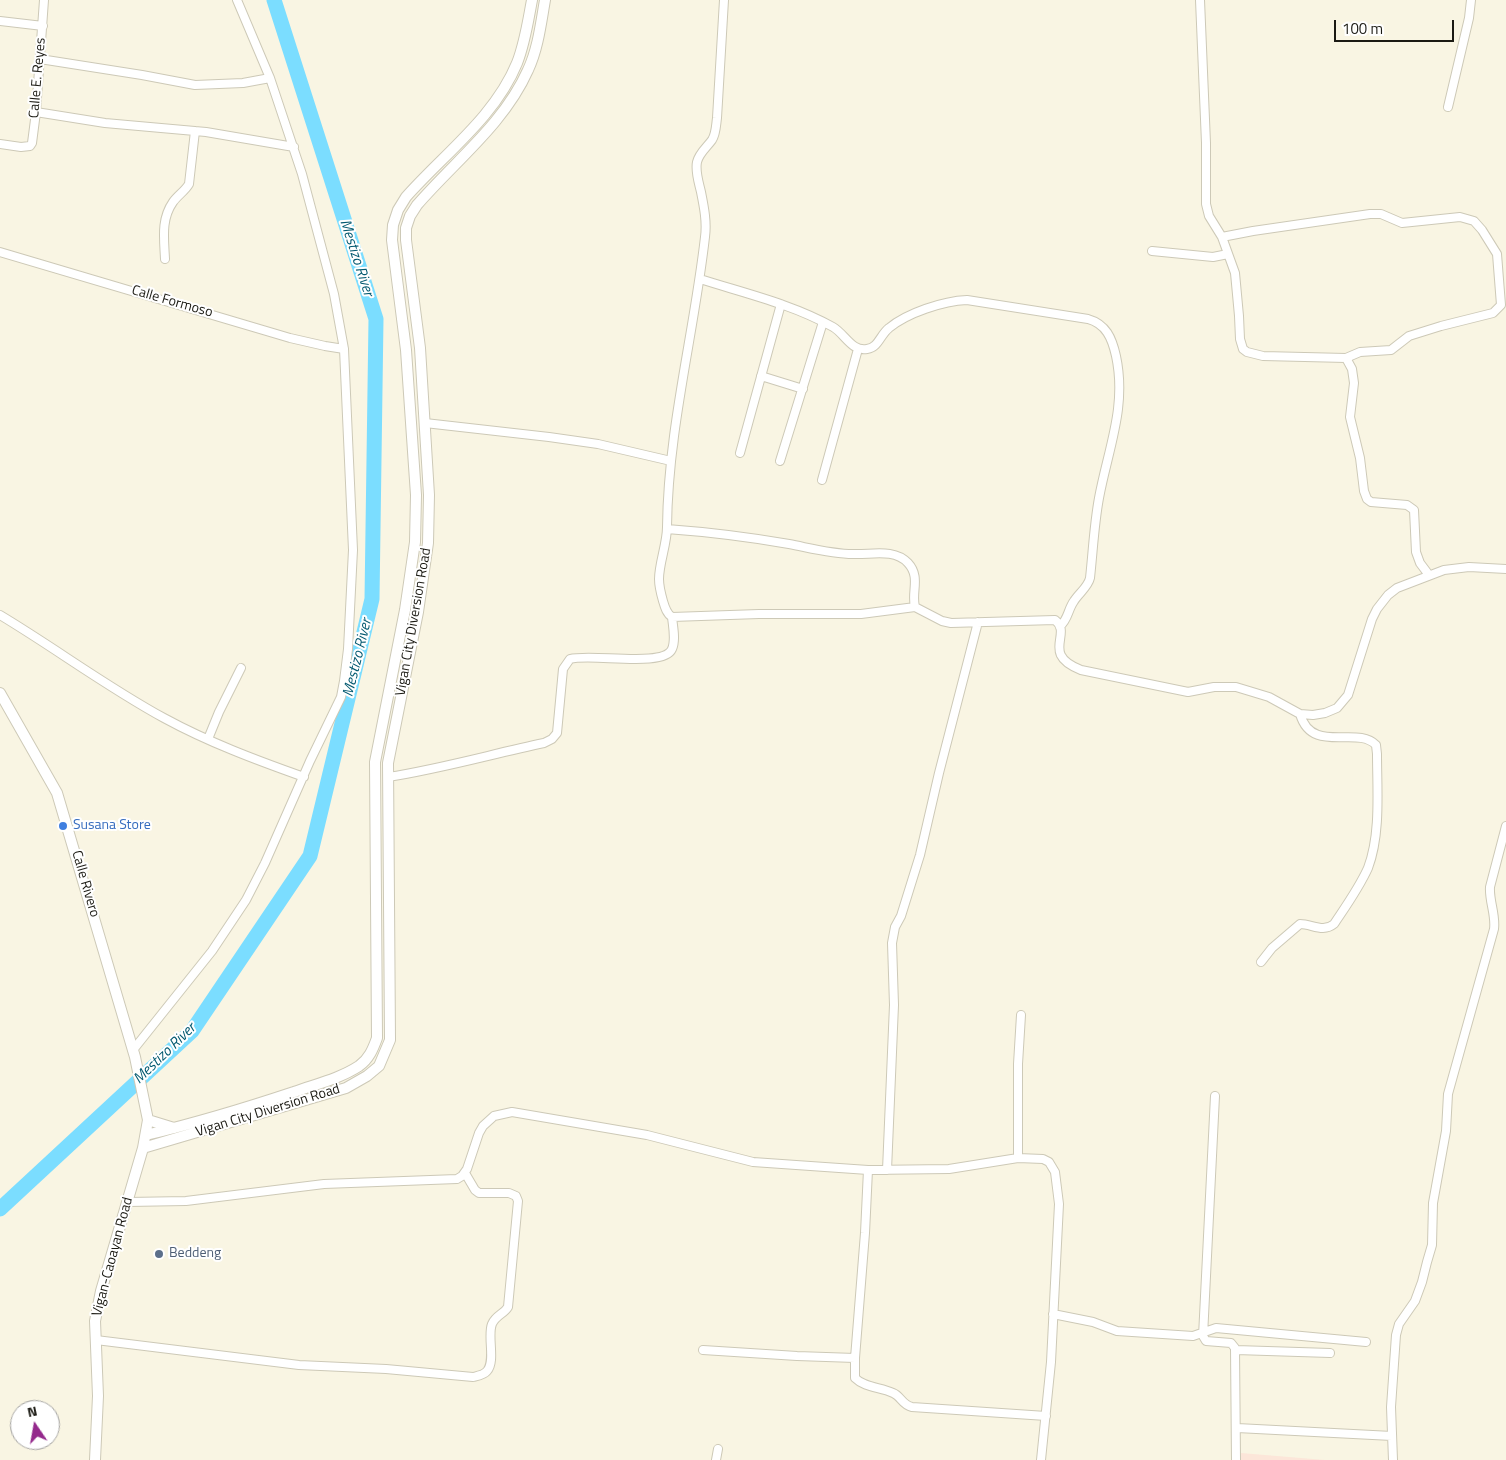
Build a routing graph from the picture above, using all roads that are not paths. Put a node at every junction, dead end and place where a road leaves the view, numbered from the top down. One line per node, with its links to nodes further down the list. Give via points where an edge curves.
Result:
1 (44, 0): 9 (street, Calle E. Reyes)
2 (237, 0): 11 (street)
3 (532, 0): 31 (main road, Vigan City Diversion Road, via 521,53 496,102 406,197 393,225)
4 (546, 0): 30 (main road, Vigan City Diversion Road, via 534,57 506,109 417,205 406,228 407,260 420,348)
5 (724, 0): 22 (street, via 717,118 713,137 700,154 697,166 706,225)
6 (1200, 0): 17 (street, via 1206,204 1209,216)
7 (1471, 0): 12 (street)
8 (0, 21): 9 (street)
9 (42, 26): 10 (street, Calle E. Reyes)
10 (40, 58): 11 (street, via 195,85); 13 (street, Calle E. Reyes)
11 (270, 78): 16 (street)
12 (1448, 107)
13 (36, 112): 14 (street, via 105,124); 15 (street, Calle E. Reyes, via 30,146)
14 (196, 131): 16 (street); 21 (street, via 189,184 174,202 163,224)
15 (0, 144)
16 (294, 147): 25 (street, via 334,294)
17 (1222, 237): 20 (street); 27 (street, via 1377,214 1402,223 1460,218 1471,219 1478,224 1497,254 1502,301 1499,309 1493,314 1412,335 1391,350 1360,352)
18 (1152, 251): 20 (street, via 1213,257)
19 (0, 252): 25 (street, Calle Formoso, via 290,338)
20 (1228, 254): 27 (street, via 1235,273 1243,349 1263,356)
21 (165, 259)
22 (700, 279): 23 (street); 34 (street, via 681,382)
23 (781, 304): 24 (street); 28 (street)
24 (823, 322): 26 (street, via 835,328); 29 (street)
25 (344, 349): 49 (street, via 353,550 348,648 340,697)
26 (858, 349): 36 (street); 44 (street, via 872,347 889,328 912,315 961,301 1088,319 1107,331 1119,369 1118,413 1099,498 1090,578)
27 (1346, 358): 39 (street, via 1353,374 1350,418 1365,496 1371,502 1407,505 1414,510 1416,552)
28 (761, 376): 29 (street); 33 (street)
29 (802, 389): 35 (street)
30 (423, 409): 31 (main road); 32 (main road, Vigan City Diversion Road)
31 (411, 410): 52 (main road, Vigan City Diversion Road, via 415,542 375,762)
32 (425, 423): 34 (street, via 598,444); 50 (main road, Vigan City Diversion Road, via 428,543)
33 (740, 453)
34 (671, 461): 37 (street)
35 (780, 461)
36 (822, 480)
37 (667, 529): 40 (street, via 736,536 839,554 896,556 910,564 916,579); 42 (street, via 659,582 666,610)
38 (1506, 569): 39 (street, via 1469,567)
39 (1429, 575): 47 (street, via 1393,591 1377,608 1344,702 1325,713)
40 (915, 607): 42 (street, via 861,614); 43 (street, via 942,621)
41 (0, 615): 48 (street, via 122,693)
42 (672, 617): 50 (street, via 673,647 659,658 576,657 566,662 557,733 552,739 418,773)
43 (978, 622): 44 (street, via 1052,620); 66 (street, via 920,855 892,943 894,1005)
44 (1060, 626): 47 (street, via 1061,657 1081,670 1188,692 1222,686 1250,690)
45 (240, 668): 48 (street)
46 (0, 693): 56 (main road, Calle Rivero, via 57,793)
47 (1300, 714): 54 (street, via 1304,726 1321,736 1361,738 1376,745 1377,814 1372,853 1362,880 1334,924 1322,928 1299,924)
48 (208, 739): 49 (street)
49 (304, 777): 56 (street, via 246,900)
50 (388, 777): 53 (main road, Vigan City Diversion Road)
51 (1506, 826): 79 (street, via 1490,887 1494,929 1448,1094 1446,1131 1433,1203 1432,1245 1415,1301 1399,1324 1396,1335)
52 (377, 921): 53 (main road); 59 (main road, Vigan City Diversion Road, via 377,1038 368,1058 341,1076)
53 (390, 921): 61 (main road, Vigan City Diversion Road, via 390,1040 379,1066 346,1088)
54 (1261, 962)
55 (1021, 1015): 63 (street)
56 (134, 1054): 58 (main road, Calle Rivero)
57 (1215, 1096): 70 (street)
58 (147, 1117): 59 (main road, Vigan City Diversion Road); 60 (main road, Vigan-Caoayan Road)
59 (175, 1128): 60 (main road, Vigan City Diversion Road)
60 (146, 1135): 62 (main road, Vigan-Caoayan Road)
61 (172, 1140): 62 (main road, Vigan City Diversion Road); 64 (main road, Vigan City Diversion Road)
62 (143, 1148): 64 (main road, Vigan-Caoayan Road)
63 (1018, 1158): 66 (street, via 949,1169); 69 (street, via 1044,1159 1056,1172 1059,1204)
64 (140, 1160): 68 (main road, Vigan-Caoayan Road)
65 (868, 1170): 66 (street); 67 (street, via 753,1162 647,1134 512,1112 494,1116 482,1126); 76 (street)
66 (887, 1170)
67 (464, 1173): 68 (street, via 452,1179 324,1184 186,1201); 71 (street, via 475,1190 509,1193 518,1201 508,1307 492,1324 490,1363 482,1374 473,1377 298,1365)
68 (128, 1202): 71 (main road, Vigan-Caoayan Road, via 100,1298 95,1321)
69 (1053, 1314): 70 (street, via 1094,1322 1117,1331 1193,1336); 77 (street)
70 (1203, 1332): 72 (street, via 1216,1328); 74 (street, via 1206,1341 1231,1343)
71 (96, 1340): 81 (main road, Vigan-Caoayan Road)
72 (1366, 1342)
73 (702, 1350): 76 (street)
74 (1236, 1350): 75 (street); 78 (street)
75 (1330, 1353)
76 (855, 1358): 77 (street, via 854,1375 858,1381 895,1393 908,1407)
77 (1046, 1416): 83 (street)
78 (1237, 1428): 79 (street); 84 (street)
79 (1392, 1436): 85 (street)
80 (718, 1448): 82 (street)
81 (95, 1460)
82 (716, 1460)
83 (1041, 1460)
84 (1236, 1460)
85 (1393, 1460)

